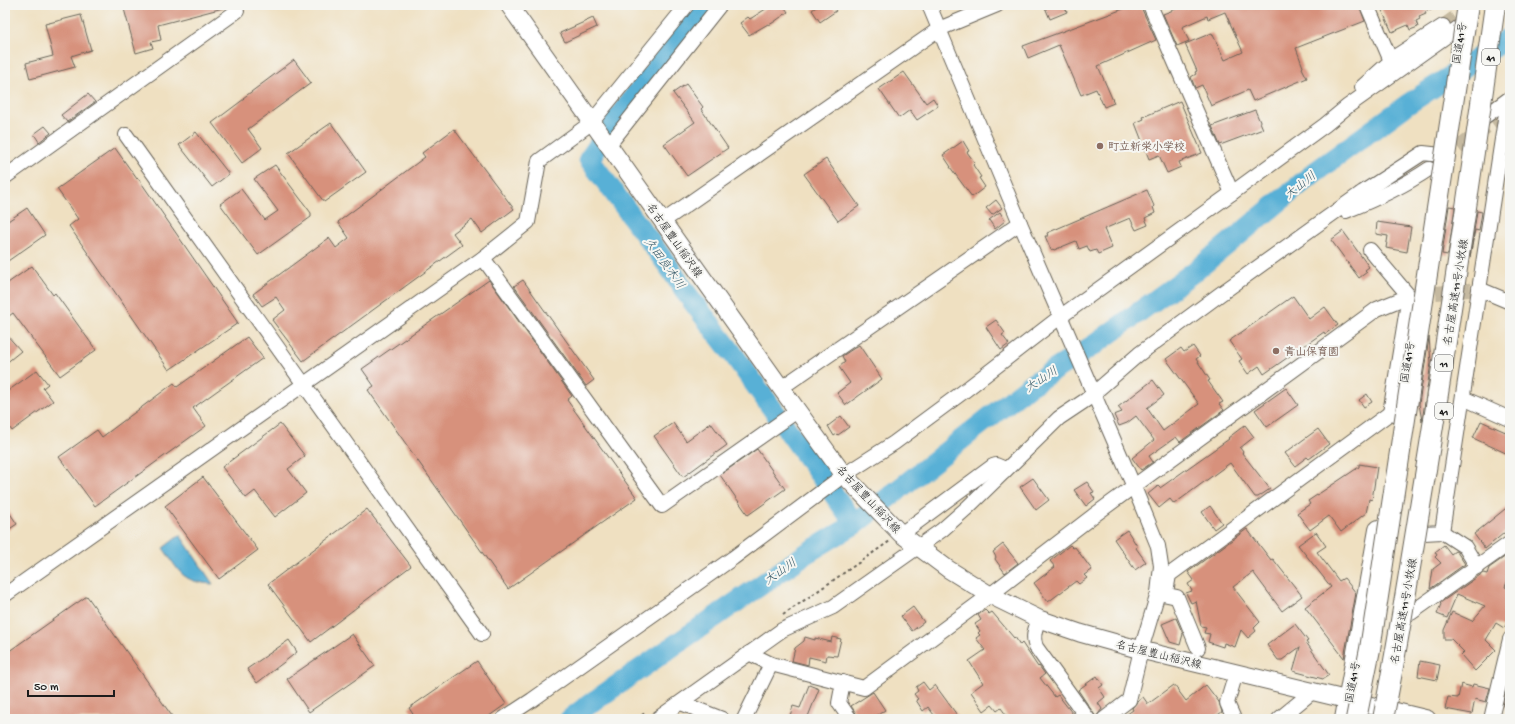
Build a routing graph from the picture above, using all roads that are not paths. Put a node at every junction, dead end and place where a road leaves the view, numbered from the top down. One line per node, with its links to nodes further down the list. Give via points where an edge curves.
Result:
1 (508, 5): 18 (main road, 名古屋豊山稲沢線)
2 (687, 5): 18 (street)
3 (720, 5): 20 (street)
4 (929, 5): 12 (street)
5 (997, 5): 12 (street)
6 (1150, 5): 24 (street)
7 (1367, 5): 14 (street)
8 (1465, 5): 13 (highway, 国道41号)
9 (1468, 5): 74 (highway, bridge, via 1370,648)
10 (1497, 8): 17 (highway, 41); 64 (highway, 名古屋高速11号小牧線 / 11, bridge, via 1440,389 1396,656)
11 (238, 11): 23 (street)
12 (939, 29): 25 (street); 26 (street)
13 (1455, 29): 14 (street); 16 (street); 21 (highway, 国道41号, via 1447,121)
14 (1390, 60): 16 (street, via 1362,87)
15 (1510, 98): 17 (street)
16 (1348, 106): 24 (street)
17 (1497, 112): 22 (street); 44 (highway, 41, via 1464,281)
18 (592, 123): 20 (main road, 名古屋豊山稲沢線); 28 (street, via 540,161 528,222)
19 (126, 135): 33 (street)
20 (608, 146): 25 (main road, 名古屋豊山稲沢線)
21 (1435, 162): 35 (street, via 1423,153 1363,192 1139,354); 38 (highway, 国道41号, via 1420,278)
22 (1504, 167): 29 (street)
23 (5, 177)
24 (1232, 193): 32 (street)
25 (662, 222): 34 (main road, 名古屋豊山稲沢線)
26 (1020, 223): 32 (street); 34 (street)
27 (1370, 250): 30 (street)
28 (484, 258): 33 (street); 37 (street, via 662,506)
29 (1479, 289): 31 (street); 36 (street)
30 (1409, 296): 38 (street); 42 (street, via 1377,309)
31 (1510, 302)
32 (1061, 317): 35 (street); 41 (street)
33 (304, 384): 48 (street); 53 (street)
34 (780, 388): 37 (main road, 名古屋豊山稲沢線)
35 (1093, 391): 40 (street, via 1059,418); 42 (street)
36 (1463, 398): 39 (street); 44 (street)
37 (794, 414): 41 (main road, 名古屋豊山稲沢線)
38 (1394, 414): 49 (street, via 1168,575); 63 (highway, 国道41号)
39 (1510, 419)
40 (1004, 472): 43 (street, via 1003,468 993,466); 46 (street, via 942,530)
41 (844, 481): 43 (main road, 名古屋豊山稲沢線); 65 (street, via 820,492 620,639)
42 (1134, 487): 49 (street, via 1158,546); 50 (street)
43 (900, 532): 46 (main road, 名古屋豊山稲沢線)
44 (1433, 533): 47 (street, via 1465,547); 51 (highway, 41)
45 (1510, 543): 47 (street)
46 (918, 547): 50 (main road, 名古屋豊山稲沢線); 57 (street, via 833,606 782,630)
47 (1477, 567): 51 (street)
48 (5, 594)
49 (1162, 594): 55 (street, via 1177,597); 56 (street)
50 (990, 595): 52 (main road, 名古屋豊山稲沢線); 60 (street, via 864,688)
51 (1411, 613): 64 (highway, 41)
52 (1039, 619): 56 (main road, 名古屋豊山稲沢線); 70 (street, via 1034,631 1036,647)
53 (482, 634)
54 (1510, 639): 76 (street)
55 (1198, 648)
56 (1141, 650): 59 (main road, 名古屋豊山稲沢線); 71 (street, via 1129,700)
57 (748, 653): 58 (street); 62 (street)
58 (771, 664): 60 (street); 68 (street)
59 (1236, 673): 61 (main road, 名古屋豊山稲沢線); 72 (street, via 1227,703)
60 (844, 682): 69 (street, via 839,703)
61 (1312, 692): 63 (main road, 名古屋豊山稲沢線); 73 (street)
62 (681, 703): 66 (street); 67 (street)
63 (1347, 710): 64 (main road, 名古屋豊山稲沢線)
64 (1390, 716): 75 (main road, 名古屋豊山稲沢線)
65 (503, 719)
66 (657, 719)
67 (722, 719)
68 (744, 719)
69 (850, 719)
70 (1088, 719)
71 (1104, 719)
72 (1234, 719)
73 (1279, 719)
74 (1356, 719)
75 (1427, 719)
76 (1491, 719)

